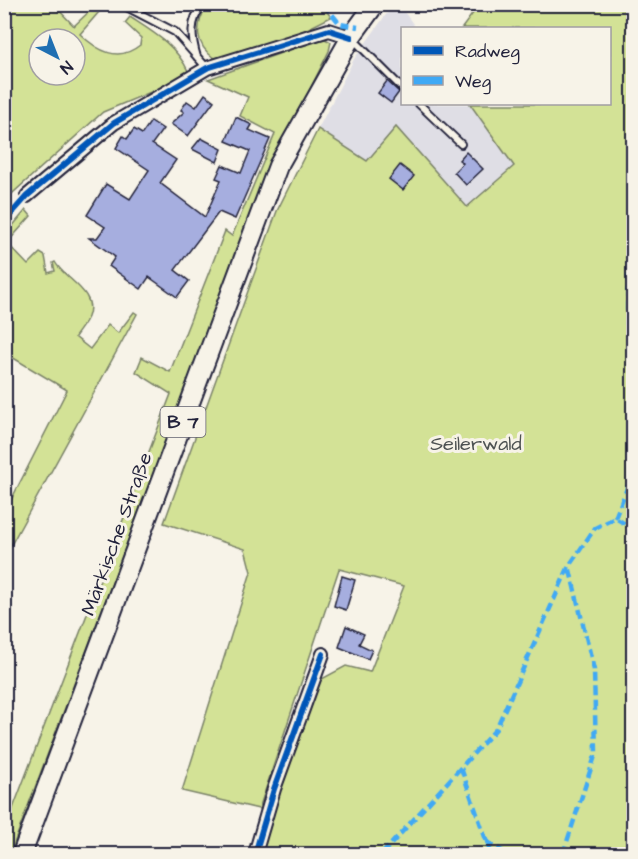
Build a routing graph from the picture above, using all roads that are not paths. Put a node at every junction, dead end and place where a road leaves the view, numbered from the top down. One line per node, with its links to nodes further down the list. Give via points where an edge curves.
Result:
1 (121, 4): 5 (lane, via 175,32)
2 (203, 4): 5 (lane, via 191,37)
3 (375, 4): 4 (main road, Märkische Straße / B 7)
4 (351, 37): 5 (street, via 329,30); 6 (lane); 11 (main road, Märkische Straße / B 7, via 278,166)
5 (203, 64): 9 (street, via 114,123)
6 (401, 87)
7 (420, 105): 8 (lane)
8 (461, 144)
9 (27, 196)
10 (323, 654): 12 (street, via 274,789)
11 (22, 855)
12 (255, 855)

